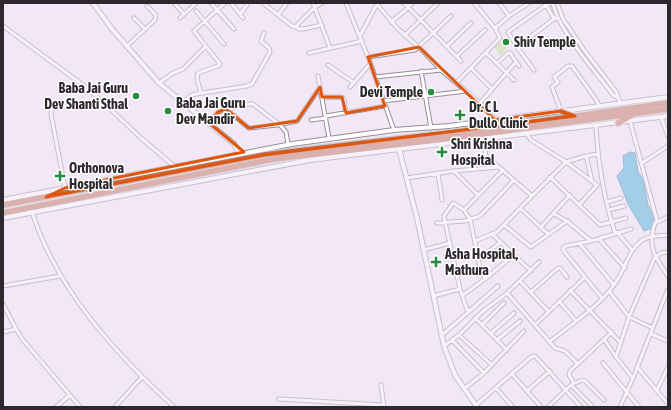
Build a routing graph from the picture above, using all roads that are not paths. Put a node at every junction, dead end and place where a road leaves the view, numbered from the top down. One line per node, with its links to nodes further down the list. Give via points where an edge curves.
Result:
1 (93, 3): 55 (street)
2 (174, 3): 27 (street)
3 (196, 3): 27 (street)
4 (211, 3): 25 (street)
5 (225, 3): 25 (street)
6 (231, 3): 28 (street)
7 (263, 3): 29 (street)
8 (287, 3): 29 (street)
9 (322, 3): 22 (street)
10 (346, 3): 50 (street)
11 (404, 3): 24 (street)
12 (412, 3): 24 (street)
13 (438, 3): 35 (street)
14 (474, 3): 43 (street)
15 (499, 3): 31 (street)
16 (528, 3): 31 (street)
17 (553, 3): 20 (street); 36 (street)
18 (557, 3): 51 (street, via 563,19)
19 (376, 4): 38 (street); 50 (street)
20 (546, 4): 36 (street); 59 (street, via 508,32)
21 (247, 5): 28 (street)
22 (314, 5): 40 (street); 42 (street)
23 (147, 6): 44 (street, via 156,18)
24 (408, 8): 35 (street); 38 (street)
25 (217, 9): 37 (street); 45 (street)
26 (196, 11): 37 (street)
27 (184, 14): 33 (street)
28 (240, 14): 34 (street)
29 (278, 15): 42 (street, via 292,26)
30 (451, 16): 48 (street)
31 (510, 16): 43 (street)
32 (134, 18): 44 (street)
33 (180, 18)
34 (243, 18)
35 (421, 19): 48 (street); 49 (street)
36 (556, 19): 52 (street); 59 (street)
37 (205, 20): 54 (street); 56 (street, via 194,31)
38 (391, 22): 49 (street)
39 (471, 23): 57 (street)
40 (322, 25): 42 (street, via 303,29 298,29); 60 (street)
41 (3, 26): 93 (street)
42 (297, 26)
43 (495, 28): 62 (street, via 500,38)
44 (145, 29): 55 (street)
45 (234, 29)
46 (485, 30): 63 (street)
47 (264, 33): 88 (street, via 261,41 270,52 252,84)
48 (434, 33): 57 (street); 58 (street)
49 (405, 35): 58 (street)
50 (360, 36): 53 (street)
51 (576, 37): 52 (street); 78 (street)
52 (572, 40): 80 (street)
53 (362, 41): 60 (street); 64 (street)
54 (224, 44)
55 (127, 46): 81 (street)
56 (206, 46): 81 (street, via 183,69); 88 (street, via 220,65 198,74)
57 (447, 46): 63 (street)
58 (418, 47): 64 (street); 72 (street)
59 (517, 47): 73 (street)
60 (330, 48): 61 (street)
61 (309, 53)
62 (486, 53): 67 (street); 71 (street)
63 (457, 56): 65 (street)
64 (368, 57): 68 (street)
65 (461, 61)
66 (516, 62): 67 (street, via 508,53); 70 (street); 75 (street)
67 (497, 63): 75 (street)
68 (370, 64): 77 (street); 82 (street)
69 (328, 65): 82 (street)
70 (519, 66)
71 (471, 68): 83 (street); 86 (street)
72 (441, 70): 74 (street); 83 (street)
73 (534, 70)
74 (421, 71): 77 (street); 89 (street)
75 (507, 73): 79 (street); 86 (street)
76 (318, 76): 84 (street)
77 (375, 77): 94 (street)
78 (607, 79): 80 (street); 92 (street)
79 (514, 80)
80 (603, 82): 92 (street)
81 (159, 83): 95 (street)
82 (354, 83): 85 (street)
83 (456, 83): 87 (street)
84 (320, 87): 90 (street); 115 (street, via 297,121)
85 (350, 87)
86 (492, 89): 96 (street)
87 (466, 91): 89 (street); 96 (street)
88 (201, 93): 95 (street, via 192,95)
89 (425, 95): 94 (street); 117 (street)
90 (322, 97): 104 (street, via 342,97); 108 (street)
91 (668, 97): 97 (street)
92 (618, 98): 97 (street)
93 (101, 100): 131 (street); 140 (street, via 52,109)
94 (383, 101): 99 (street)
95 (184, 102): 113 (street)
96 (480, 103): 111 (street)
97 (621, 103): 100 (street)
98 (668, 103): 106 (highway)
99 (385, 106): 104 (street); 118 (street)
100 (599, 106): 103 (street); 103 (street, via 572,66 568,66 554,77 558,82 552,87)
101 (226, 109): 113 (street, via 218,112); 115 (street, via 250,128); 115 (street, via 253,104)
102 (668, 109): 105 (highway)
103 (560, 111): 106 (highway); 111 (street)
104 (346, 113): 108 (street)
105 (634, 114): 114 (highway); 157 (highway, via 274,159)
106 (575, 116): 145 (highway, via 271,154)
107 (668, 116): 109 (street)
108 (326, 117): 110 (street); 121 (street)
109 (661, 117): 112 (street); 120 (street)
110 (311, 120)
111 (495, 120): 117 (street)
112 (630, 121): 114 (street); 130 (street)
113 (209, 123): 126 (street, via 234,144)
114 (618, 123): 116 (street)
115 (280, 124): 123 (street, via 286,132)
116 (596, 126): 119 (street); 127 (street)
117 (431, 128): 118 (street)
118 (395, 132): 121 (street)
119 (527, 134): 122 (street); 129 (street, via 531,140)
120 (668, 136)
121 (329, 138): 123 (street)
122 (483, 140): 125 (street); 132 (street, via 486,156)
123 (288, 144): 126 (street)
124 (668, 146): 130 (street)
125 (399, 149): 137 (street); 156 (street, via 310,160)
126 (239, 153): 131 (street)
127 (598, 154): 128 (street); 149 (street)
128 (586, 156): 129 (street); 139 (street)
129 (566, 162): 136 (street); 139 (street)
130 (642, 163): 164 (street)
131 (174, 166): 140 (street)
132 (499, 167): 133 (street); 134 (street)
133 (503, 170): 138 (street); 142 (street)
134 (454, 171): 135 (street); 142 (street)
135 (438, 173): 137 (street); 148 (street)
136 (550, 177): 143 (street); 144 (street)
137 (406, 178): 182 (street)
138 (514, 180): 144 (street); 162 (street, via 480,216)
139 (592, 181): 150 (street, via 596,185)
140 (64, 188): 141 (street)
141 (54, 190): 145 (highway); 147 (street)
142 (478, 195): 154 (street)
143 (570, 195): 150 (street); 158 (street)
144 (532, 196): 153 (street)
145 (46, 197): 151 (highway)
146 (621, 198): 149 (street)
147 (3, 200)
148 (442, 200)
149 (607, 202): 155 (street)
150 (580, 204): 166 (street, via 600,225)
151 (3, 205)
152 (624, 206): 155 (street)
153 (520, 208): 168 (street); 169 (street)
154 (464, 210): 162 (street); 165 (street, via 453,203 444,216)
155 (609, 210): 166 (street)
156 (32, 212): 160 (street); 193 (street)
157 (3, 213)
158 (554, 214): 163 (street); 169 (street)
159 (668, 217): 164 (street)
160 (3, 218)
161 (626, 218): 166 (street)
162 (470, 219): 165 (street); 177 (street)
163 (567, 221): 173 (street); 178 (street)
164 (657, 221): 174 (street)
165 (445, 222): 167 (street); 179 (street)
166 (611, 222): 171 (street)
167 (438, 223)
168 (504, 225): 172 (street); 173 (street, via 531,246)
169 (541, 227): 173 (street)
170 (631, 229): 171 (street)
171 (616, 233): 176 (street); 183 (street)
172 (492, 234): 177 (street); 180 (street)
173 (548, 234)
174 (652, 236): 175 (street); 183 (street, via 643,239); 186 (street)
175 (668, 236)
176 (599, 238): 178 (street); 190 (street)
177 (475, 241): 187 (street)
178 (592, 241): 181 (street)
179 (450, 243): 182 (street); 191 (street)
180 (500, 243): 185 (street); 187 (street)
181 (580, 244): 196 (street, via 566,246 563,250); 199 (street)
182 (424, 250): 209 (street)
183 (632, 250): 190 (street)
184 (668, 252): 186 (street)
185 (514, 255): 192 (street); 197 (street)
186 (655, 257): 194 (street); 218 (street)
187 (478, 259): 189 (street)
188 (539, 262): 192 (street)
189 (480, 267): 191 (street); 197 (street)
190 (625, 268): 199 (street)
191 (456, 271): 202 (street)
192 (531, 271): 198 (street)
193 (60, 276): 200 (street); 250 (street, via 83,309)
194 (668, 276)
195 (567, 277): 206 (street, via 558,268)
196 (585, 277): 204 (street); 210 (street)
197 (485, 279): 208 (street)
198 (520, 281): 206 (street); 207 (street)
199 (614, 285): 205 (street)
200 (3, 286)
201 (498, 286): 215 (street)
202 (460, 289): 208 (street); 209 (street)
203 (668, 289): 224 (street)
204 (570, 290): 211 (street); 214 (street)
205 (608, 291): 210 (street); 218 (street)
206 (531, 292): 216 (street)
207 (507, 293): 219 (street); 223 (street)
208 (463, 295): 215 (street)
209 (433, 296): 232 (street)
210 (602, 298): 214 (street)
211 (559, 301): 216 (street); 221 (street)
212 (504, 303): 222 (street)
213 (3, 304): 225 (street)
214 (590, 309): 221 (street); 228 (street)
215 (468, 311): 232 (street)
216 (548, 311): 223 (street)
217 (514, 313): 229 (street)
218 (629, 317): 224 (street); 238 (street)
219 (475, 318): 222 (street); 231 (street)
220 (520, 321): 234 (street)
221 (576, 321): 237 (street)
222 (482, 325): 229 (street)
223 (535, 325): 237 (street)
224 (654, 328): 230 (street)
225 (16, 329): 227 (street); 260 (street)
226 (524, 331): 240 (street)
227 (3, 332)
228 (612, 332): 235 (street); 238 (street)
229 (491, 333): 234 (street)
230 (651, 334): 236 (street); 246 (street)
231 (459, 335): 233 (street); 244 (street)
232 (441, 336): 239 (street)
233 (452, 340): 239 (street); 248 (street)
234 (497, 340): 240 (street)
235 (604, 340): 241 (street); 243 (street)
236 (668, 341)
237 (549, 342): 243 (street, via 557,349 567,352)
238 (621, 343): 241 (street)
239 (444, 346): 255 (street, via 455,375)
240 (507, 350): 244 (street)
241 (616, 357): 251 (street)
242 (603, 363): 259 (street)
243 (578, 364): 252 (street, via 568,373)
244 (492, 365): 248 (street)
245 (668, 367): 257 (street)
246 (638, 368): 251 (street); 257 (street)
247 (550, 371): 249 (street, via 533,356); 256 (street); 258 (street)
248 (484, 373): 255 (street)
249 (512, 374): 254 (street); 258 (street)
250 (142, 377): 268 (street); 269 (street)
251 (634, 378): 259 (street)
252 (573, 384): 256 (street); 262 (street, via 584,380); 274 (street)
253 (381, 385): 264 (street)
254 (496, 388): 265 (street); 270 (street)
255 (464, 389): 265 (street)
256 (566, 390): 272 (street); 273 (street)
257 (657, 390): 263 (street)
258 (527, 391): 271 (street)
259 (627, 393): 275 (street); 276 (street)
260 (70, 395): 266 (street); 267 (street)
261 (279, 399): 264 (street)
262 (604, 400)
263 (668, 404)
264 (384, 406)
265 (476, 406)
266 (56, 407)
267 (80, 407)
268 (115, 407)
269 (174, 407)
270 (513, 407)
271 (541, 407)
272 (548, 407)
273 (581, 407)
274 (593, 407)
275 (620, 407)
276 (639, 407)

